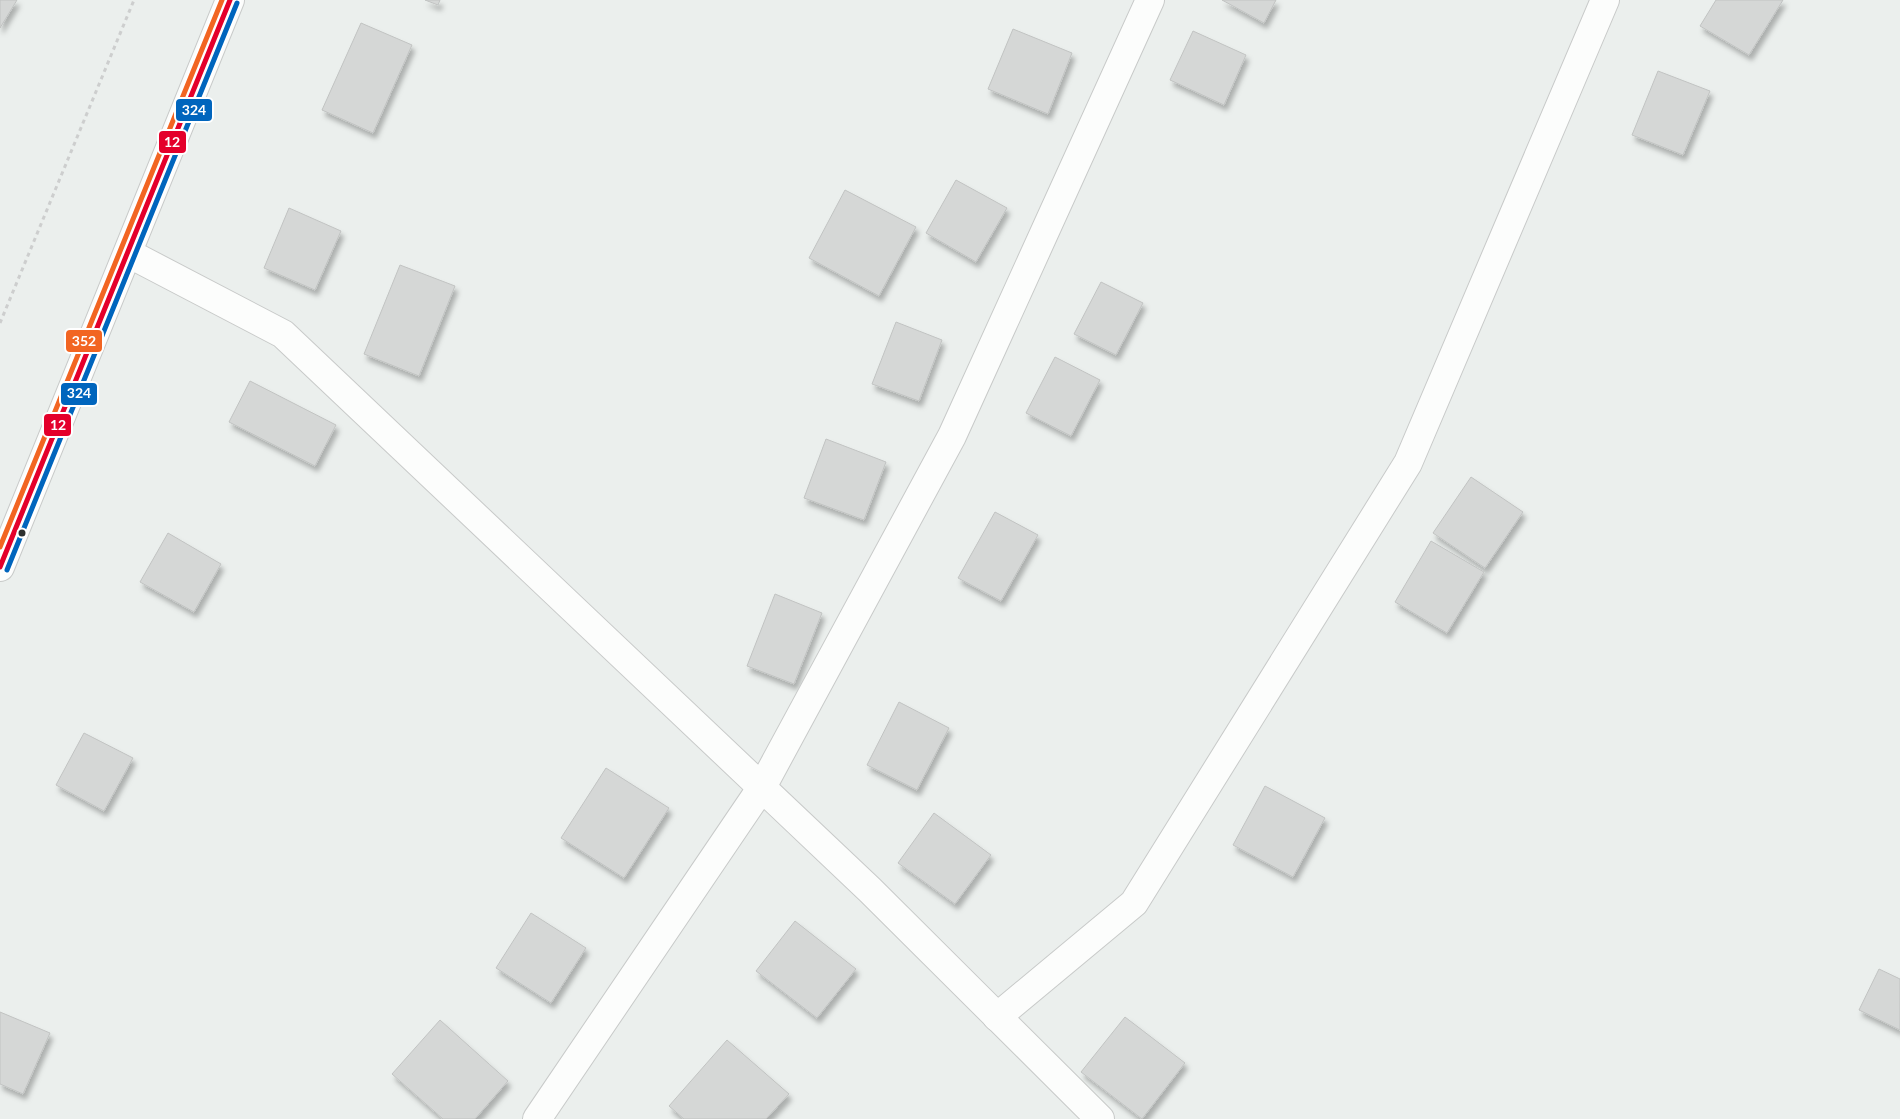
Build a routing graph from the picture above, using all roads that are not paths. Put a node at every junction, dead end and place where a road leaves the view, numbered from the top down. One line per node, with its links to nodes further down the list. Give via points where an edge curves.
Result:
1 (230, 0): 4 (street)
2 (1150, 0): 6 (street, via 952,436)
3 (1605, 0): 7 (street, via 1408,463 1134,903)
4 (128, 253): 5 (street); 6 (street, via 283,334)
5 (0, 567)
6 (762, 787): 7 (street); 8 (street)
7 (997, 1016): 9 (street)
8 (537, 1119)
9 (1100, 1119)

